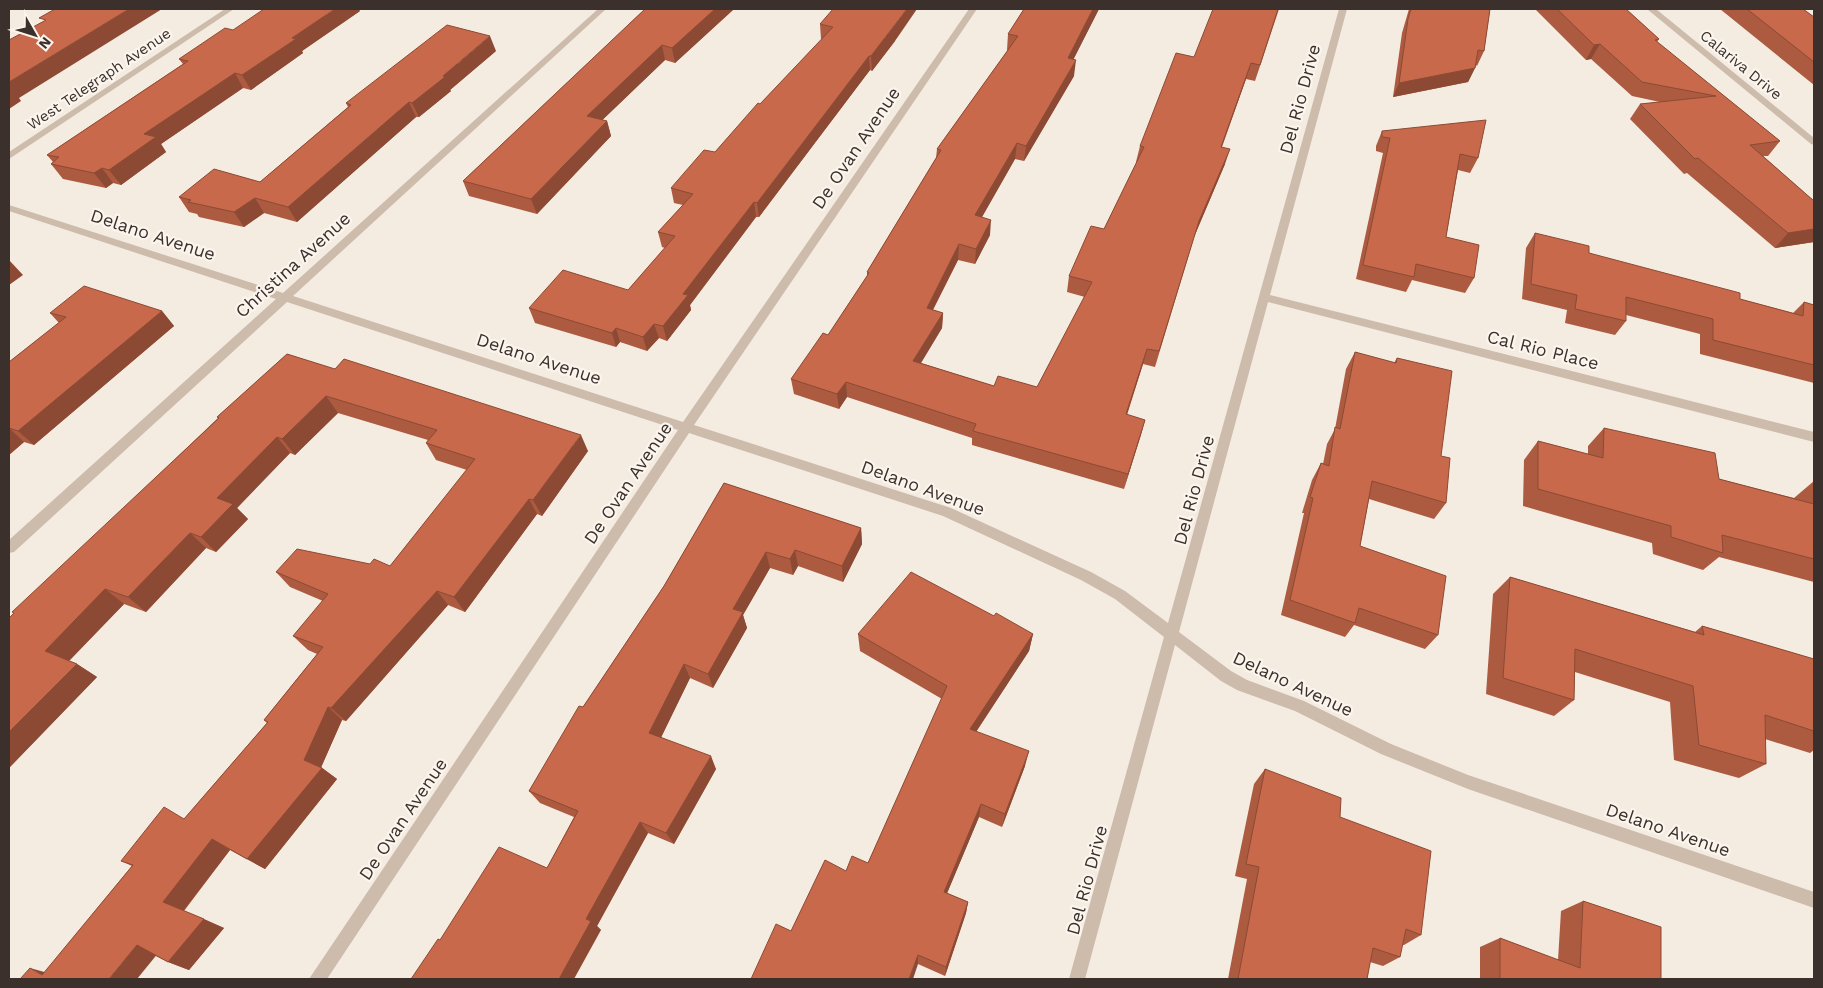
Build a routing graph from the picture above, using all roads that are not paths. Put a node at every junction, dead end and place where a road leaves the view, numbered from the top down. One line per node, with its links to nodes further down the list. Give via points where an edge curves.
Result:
1 (230, 9): 7 (street, West Telegraph Avenue)
2 (602, 9): 9 (street, Christina Avenue)
3 (973, 9): 11 (street, De Ovan Avenue)
4 (1343, 9): 10 (street, Del Rio Drive)
5 (1651, 9): 6 (street, Calariva Drive)
6 (1814, 142)
7 (9, 156)
8 (9, 208): 9 (street, Delano Avenue)
9 (284, 297): 11 (street, Delano Avenue); 13 (street, Christina Avenue)
10 (1264, 297): 12 (street, Cal Rio Place); 14 (street, Del Rio Drive)
11 (687, 426): 14 (street, Delano Avenue, via 947,512 1086,576 1120,595); 16 (street, De Ovan Avenue)
12 (1814, 436)
13 (9, 548)
14 (1173, 634): 15 (street, Delano Avenue, via 1242,685 1298,706 1386,749 1468,782); 17 (street, Del Rio Drive)
15 (1814, 900)
16 (317, 979)
17 (1077, 979)

